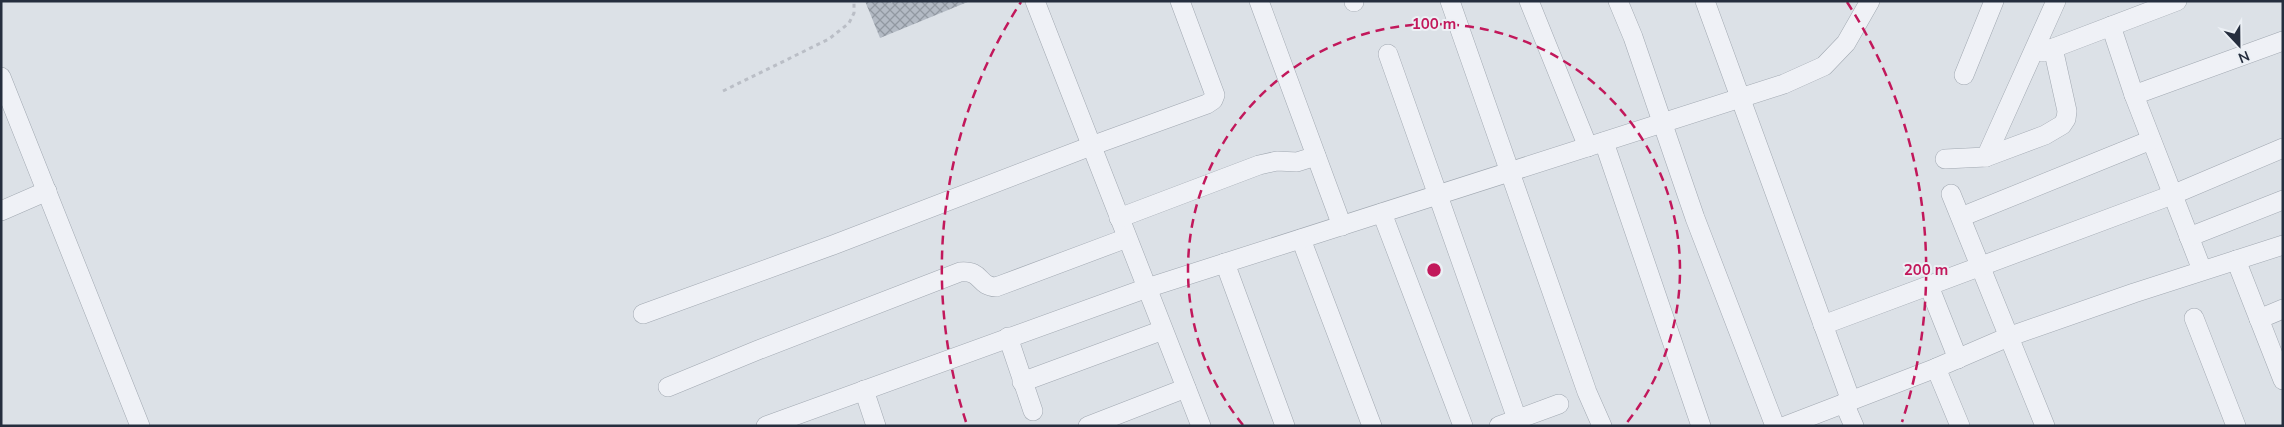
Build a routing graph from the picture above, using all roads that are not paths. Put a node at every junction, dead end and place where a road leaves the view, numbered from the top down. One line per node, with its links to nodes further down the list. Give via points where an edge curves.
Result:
1 (1035, 1): 24 (street)
2 (1180, 1): 24 (street, via 1213,87 1213,100)
3 (1259, 1): 26 (street)
4 (1450, 1): 29 (street)
5 (1530, 1): 23 (street)
6 (1618, 1): 21 (street)
7 (1705, 1): 20 (street)
8 (1870, 1): 20 (street, via 1846,43 1824,66 1784,84)
9 (1994, 1): 17 (street)
10 (2056, 1): 16 (street)
11 (2177, 1): 12 (street)
12 (2111, 26): 14 (street); 19 (street)
13 (2283, 41): 19 (street)
14 (2053, 48): 16 (street); 27 (street, via 2066,118 2046,135)
15 (1388, 54): 33 (street)
16 (2032, 56): 27 (street)
17 (1964, 75)
18 (1, 77): 30 (street)
19 (2134, 95): 22 (street)
20 (1739, 98): 21 (street); 54 (street)
21 (1662, 123): 23 (street); 80 (street)
22 (2151, 140): 32 (street); 37 (street)
23 (1596, 144): 29 (street); 79 (street)
24 (1090, 146): 38 (street); 51 (street)
25 (2283, 148): 32 (street)
26 (1316, 156): 38 (street, via 1296,162 1277,161 1259,165); 39 (street)
27 (1986, 156): 28 (street)
28 (1945, 159)
29 (1509, 172): 33 (street); 78 (street)
30 (47, 191): 35 (street); 69 (street)
31 (1951, 194): 37 (street)
32 (2172, 195): 41 (street); 46 (street)
33 (1438, 196): 36 (street); 68 (street)
34 (2283, 200): 41 (street)
35 (1, 211)
36 (1382, 213): 39 (street); 76 (street)
37 (1961, 217): 46 (street)
38 (1119, 218): 40 (street)
39 (1342, 226): 42 (street)
40 (1127, 238): 49 (street); 62 (street, via 996,287 986,285 976,274 960,272)
41 (2189, 238): 47 (street)
42 (1301, 239): 45 (street); 75 (street)
43 (2283, 245): 44 (street)
44 (2236, 260): 47 (street); 53 (street)
45 (1225, 263): 49 (street); 74 (street)
46 (1981, 266): 48 (street); 57 (street)
47 (2202, 270): 57 (street)
48 (1929, 286): 54 (street); 58 (street)
49 (1146, 288): 55 (street); 56 (street)
50 (2283, 310): 53 (street)
51 (643, 314)
52 (2194, 318): 85 (street)
53 (2259, 319): 60 (street)
54 (1823, 325): 65 (street)
55 (1163, 330): 61 (street); 63 (street)
56 (1008, 337): 61 (street); 64 (street)
57 (2008, 337): 58 (street); 84 (street)
58 (1958, 359): 59 (street)
59 (1936, 368): 65 (street); 83 (street)
60 (2283, 380)
61 (1022, 382): 67 (street)
62 (668, 388)
63 (1186, 388): 72 (street); 73 (street)
64 (864, 390): 70 (street); 71 (street)
65 (1848, 402): 81 (street); 82 (street)
66 (1559, 404): 68 (street)
67 (1033, 411)
68 (1517, 419): 77 (street)
69 (140, 426)
70 (766, 426)
71 (876, 426)
72 (1088, 426)
73 (1201, 426)
74 (1285, 426)
75 (1372, 426)
76 (1463, 426)
77 (1499, 426)
78 (1602, 426)
79 (1701, 426)
80 (1775, 426)
81 (1786, 426)
82 (1854, 426)
83 (1960, 426)
84 (2045, 426)
85 (2236, 426)

